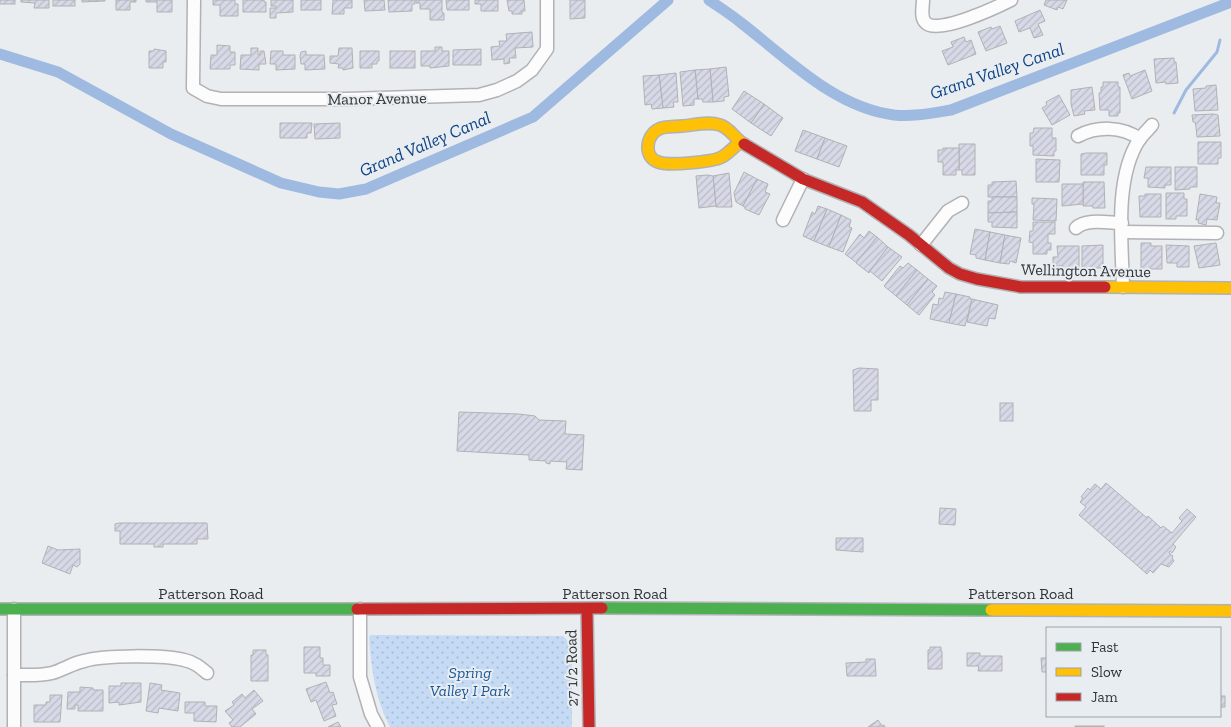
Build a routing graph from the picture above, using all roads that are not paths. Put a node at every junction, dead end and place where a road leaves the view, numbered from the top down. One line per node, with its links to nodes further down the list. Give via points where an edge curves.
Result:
1 (194, 0): 2 (street, Manor Avenue, via 193,88 221,99 347,99 479,95 517,81 532,70 547,49)
2 (547, 0)
3 (923, 0): 4 (street, via 923,18 926,24 936,27)
4 (1012, 0)
5 (1152, 125): 7 (street)
6 (1078, 136): 7 (street, via 1106,129 1133,134)
7 (1140, 139): 12 (street, via 1125,177)
8 (740, 142): 8 (main road, Wellington Avenue, via 729,130 712,123 659,128 647,144 650,156 664,164 722,157); 9 (main road, Wellington Avenue)
9 (803, 179): 11 (street); 15 (main road, Wellington Avenue, via 862,202)
10 (962, 203): 15 (street, via 948,211)
11 (783, 220)
12 (1122, 227): 13 (street, via 1088,223); 14 (street); 16 (street)
13 (1076, 228)
14 (1217, 232)
15 (921, 244): 16 (main road, Wellington Avenue, via 949,268 977,279 1021,287)
16 (1123, 288): 17 (main road, Wellington Avenue)
17 (1231, 288)
18 (0, 609): 19 (main road, Patterson Road)
19 (14, 609): 20 (main road, Patterson Road); 24 (street)
20 (360, 609): 21 (main road, Patterson Road); 26 (street, via 360,677)
21 (586, 609): 22 (main road, Patterson Road); 27 (main road, 27 1/2 Road)
22 (1231, 611)
23 (207, 674): 24 (street, via 198,665 184,660 107,658 84,660 52,673)
24 (14, 675): 25 (street)
25 (14, 727)
26 (378, 727)
27 (589, 727)

